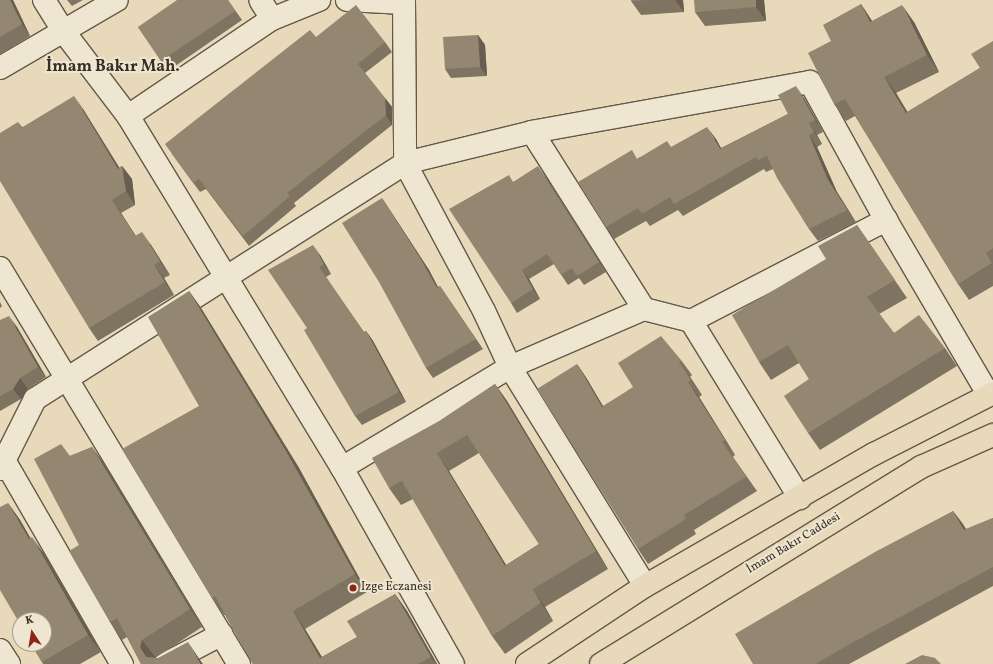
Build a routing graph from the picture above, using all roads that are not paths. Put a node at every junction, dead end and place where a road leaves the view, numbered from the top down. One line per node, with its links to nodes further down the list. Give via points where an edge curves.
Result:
1 (44, 0): 8 (street)
2 (117, 0): 8 (street)
3 (260, 0): 7 (street)
4 (319, 0): 7 (street)
5 (347, 0): 6 (street)
6 (404, 1): 12 (street)
7 (272, 19): 10 (street)
8 (64, 32): 9 (street); 10 (street)
9 (0, 68)
10 (128, 116): 15 (street)
11 (532, 132): 12 (street); 13 (street, via 810,82); 16 (street)
12 (405, 163): 15 (street); 18 (street, via 484,311)
13 (886, 220): 17 (street); 20 (street)
14 (0, 268): 19 (street, via 15,313)
15 (225, 277): 19 (street); 23 (street)
16 (644, 309): 17 (street); 18 (street)
17 (691, 321): 24 (street)
18 (510, 367): 23 (street); 25 (street)
19 (67, 378): 22 (street, via 35,399); 26 (street)
20 (991, 393): 24 (main road, via 874,454)
21 (993, 435): 34 (main road, İmam Bakır Caddesi, via 921,468)
22 (2, 465): 29 (street)
23 (342, 468): 32 (street)
24 (800, 498): 25 (main road)
25 (645, 586): 33 (main road)
26 (222, 634): 30 (street); 31 (street)
27 (0, 650): 28 (street)
28 (9, 664)
29 (122, 664)
30 (165, 664)
31 (239, 664)
32 (453, 664)
33 (527, 664)
34 (601, 664)

